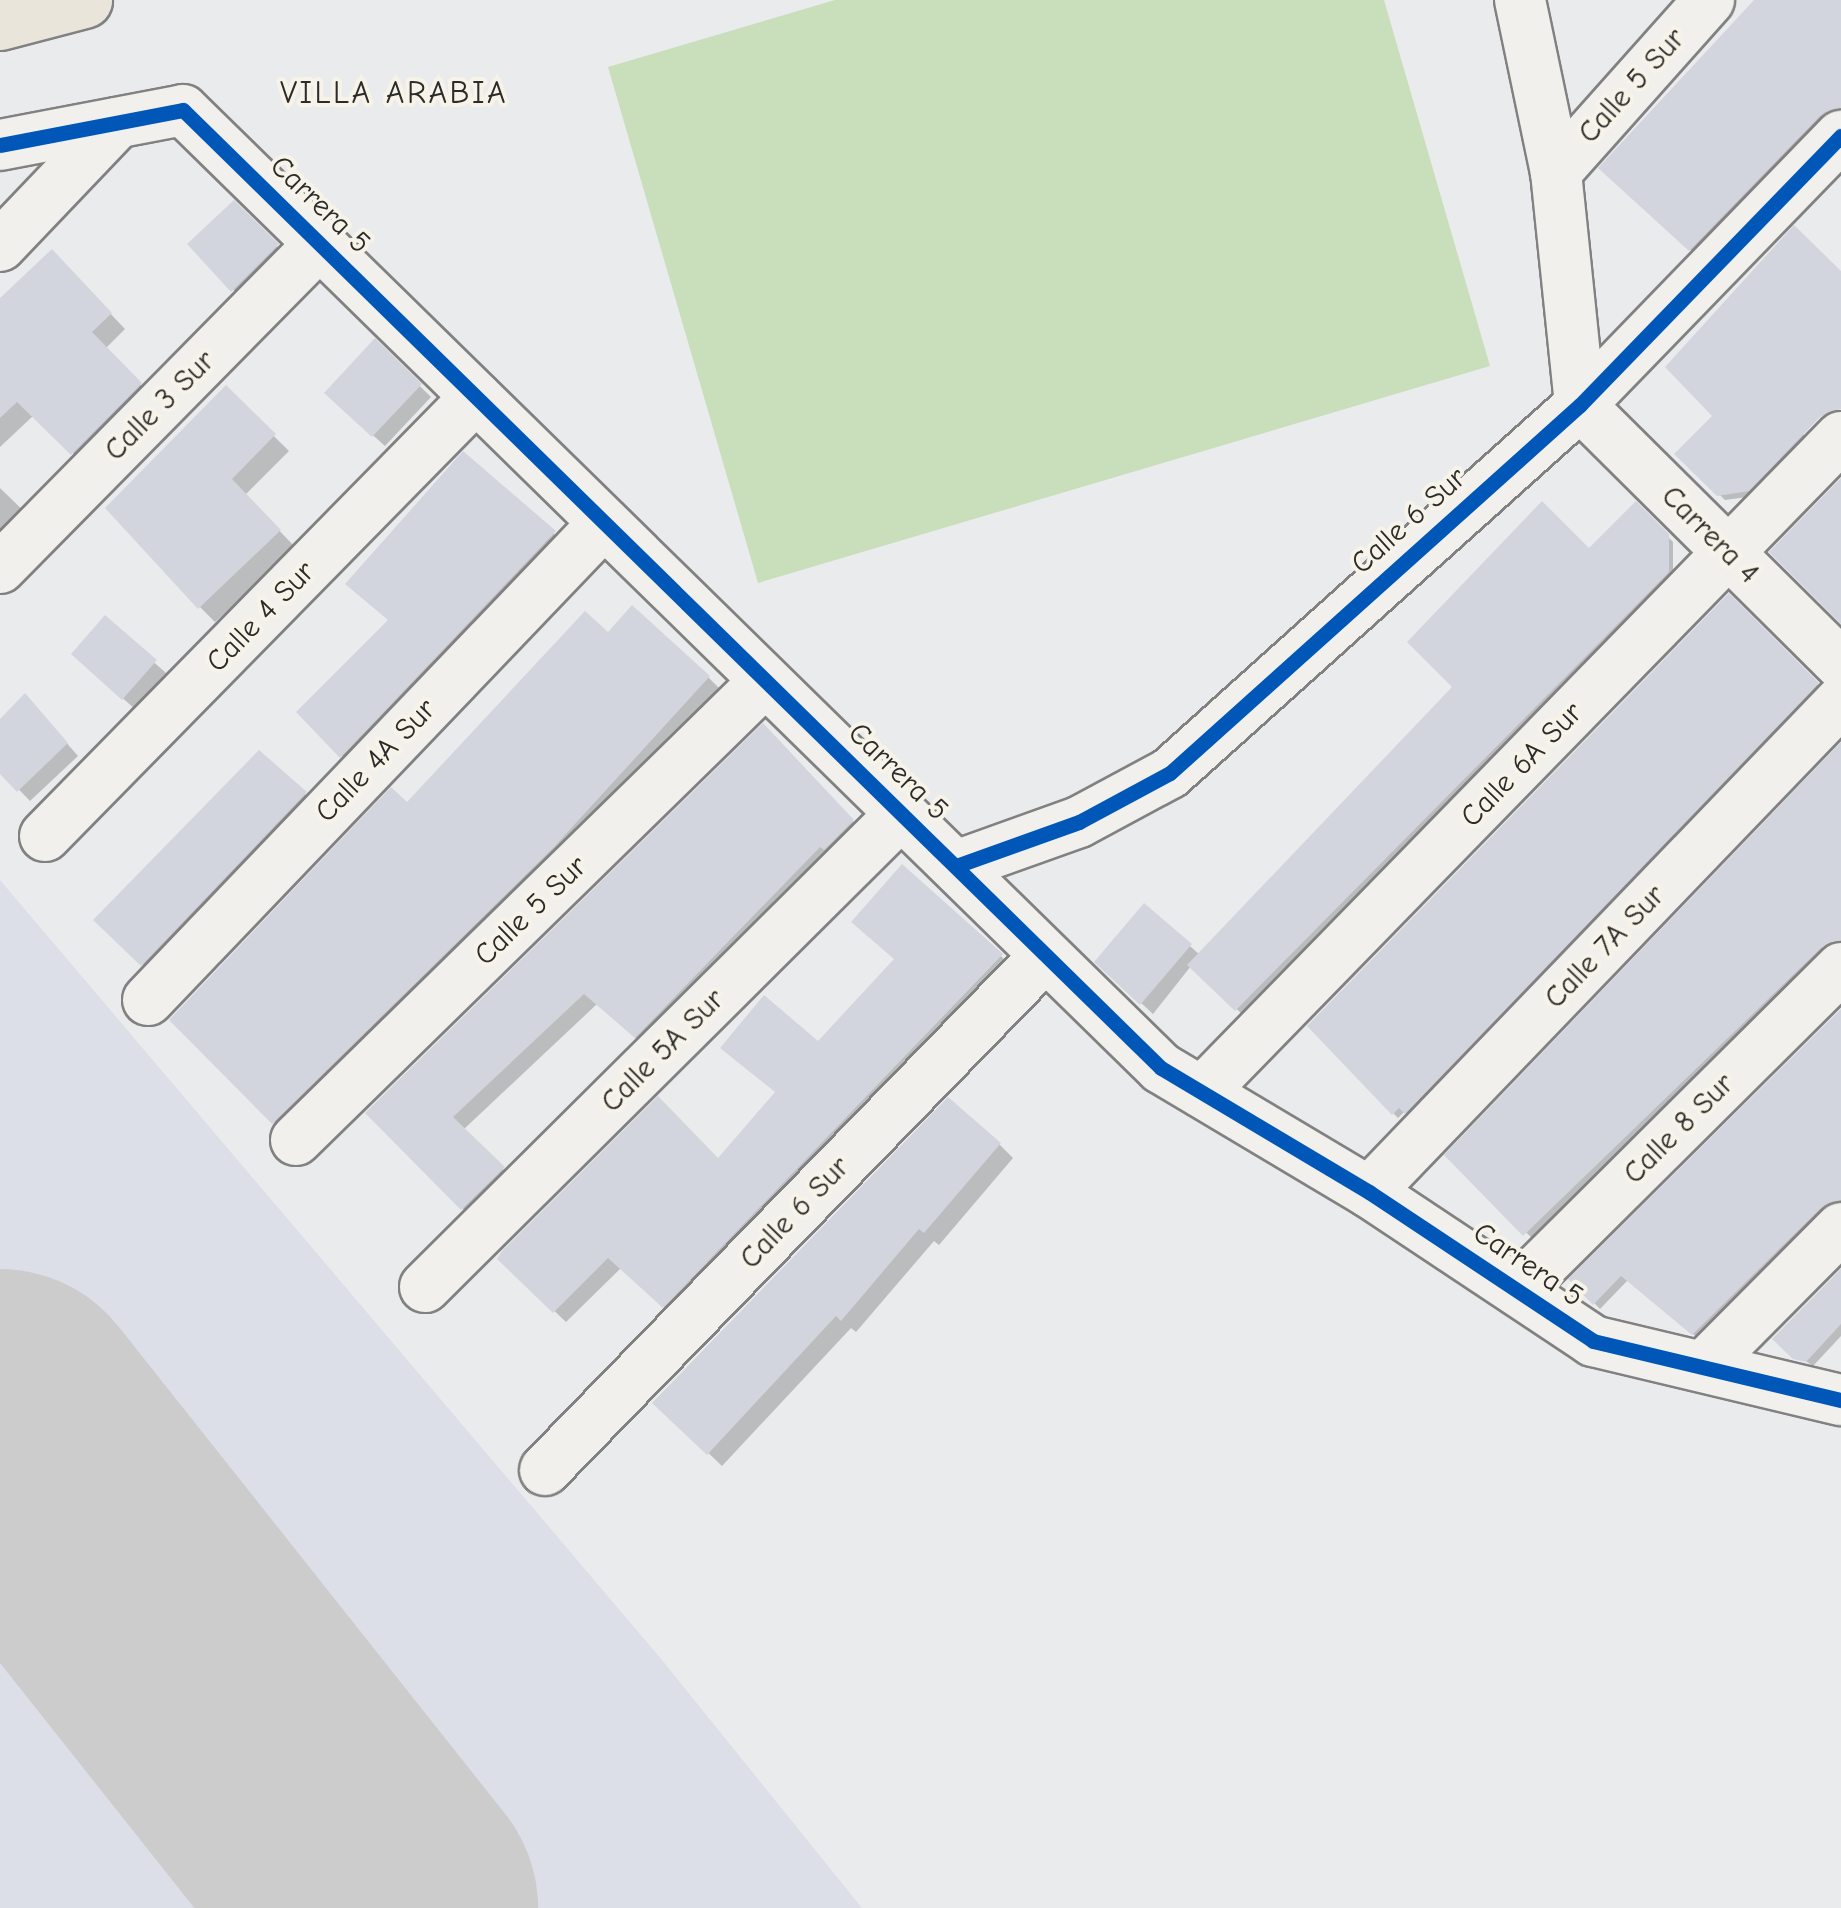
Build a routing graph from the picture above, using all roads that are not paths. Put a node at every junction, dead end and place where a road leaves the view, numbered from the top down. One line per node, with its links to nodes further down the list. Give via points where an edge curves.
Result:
1 (84, 0): 4 (highway)
2 (1520, 0): 8 (street)
3 (1709, 0): 8 (street, Calle 5 Sur)
4 (0, 22)
5 (117, 123): 7 (street, Carrera 5); 9 (street, Carrera 5, via 183,110); 10 (street)
6 (1841, 136): 12 (street, Calle 6 Sur)
7 (0, 145)
8 (1556, 172): 12 (street)
9 (320, 244): 11 (street, Carrera 5); 16 (street, Calle 3 Sur)
10 (0, 246)
11 (476, 398): 14 (street, Carrera 5); 21 (street, Calle 4 Sur)
12 (1580, 405): 15 (street, Carrera 4); 22 (street, Calle 6 Sur, via 1170,772 1078,822)
13 (1841, 436): 15 (street, Calle 6A Sur)
14 (604, 523): 18 (street, Carrera 5); 25 (street, Calle 4A Sur)
15 (1728, 553): 17 (street, Carrera 4); 26 (street, Calle 6A Sur)
16 (0, 568)
17 (1841, 664)
18 (766, 681): 20 (street, Carrera 5); 27 (street, Calle 5 Sur)
19 (1841, 700): 28 (street, Calle 7A Sur)
20 (901, 814): 22 (street, Carrera 5); 30 (street, Calle 5A Sur)
21 (46, 836)
22 (956, 866): 23 (street, Carrera 5)
23 (1045, 956): 26 (street, Carrera 5, via 1161,1068); 34 (street, Calle 6 Sur)
24 (1841, 968): 31 (street, Calle 8 Sur)
25 (148, 1000)
26 (1202, 1092): 28 (street, Carrera 5)
27 (296, 1140)
28 (1369, 1192): 31 (street, Carrera 5)
29 (1841, 1228): 32 (street)
30 (425, 1287)
31 (1517, 1290): 32 (street, Carrera 5, via 1593,1341)
32 (1705, 1365): 33 (street, Carrera 5)
33 (1841, 1400)
34 (545, 1470)

